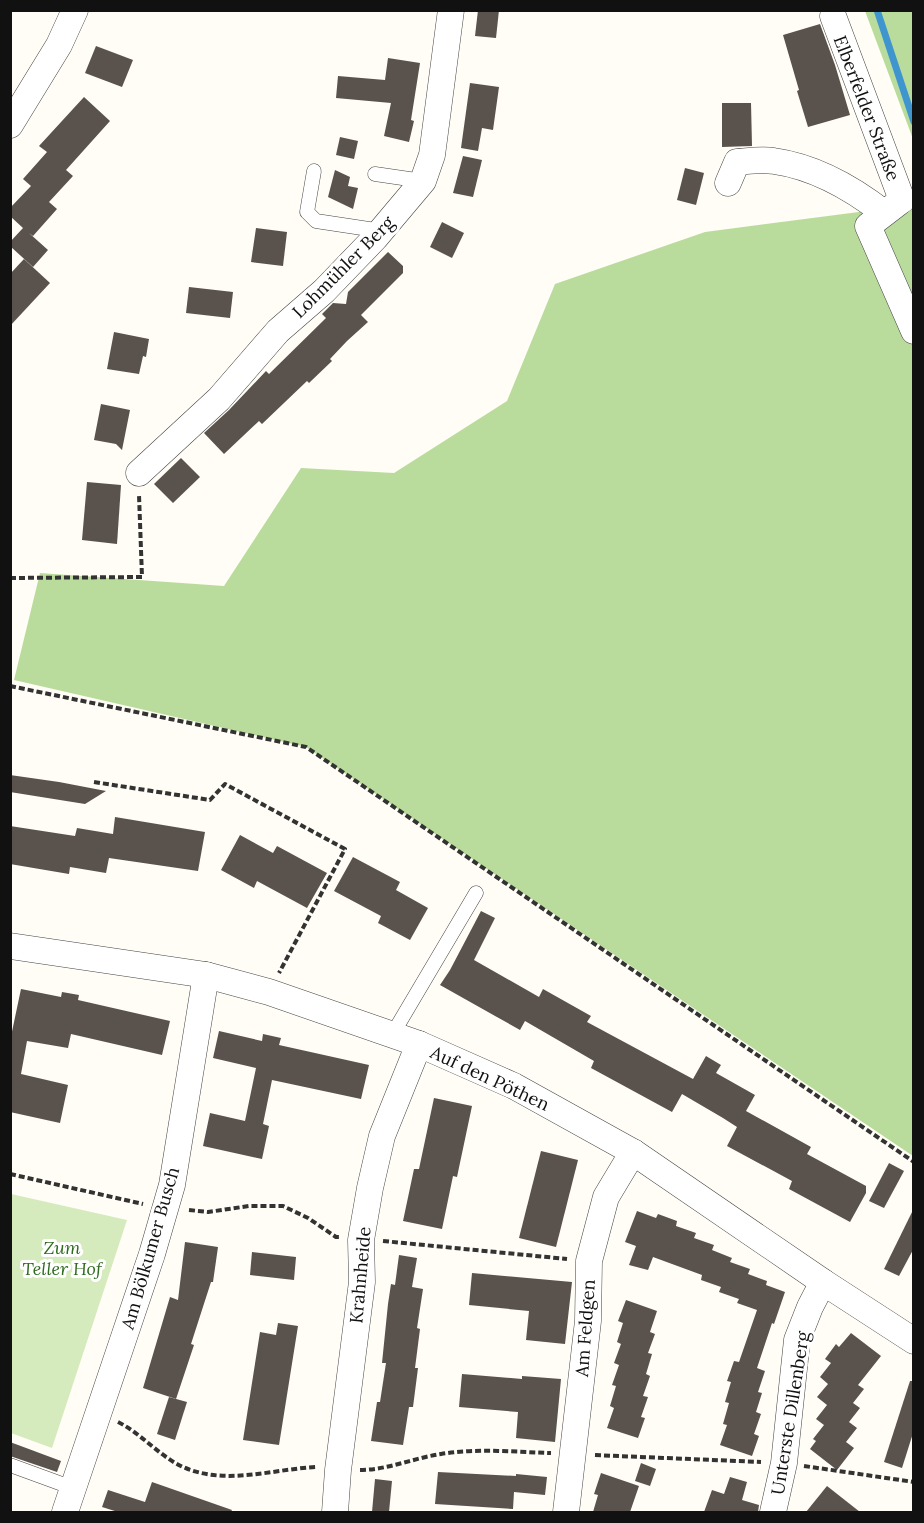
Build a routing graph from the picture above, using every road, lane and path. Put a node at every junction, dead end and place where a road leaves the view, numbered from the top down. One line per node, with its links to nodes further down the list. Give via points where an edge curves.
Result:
1 (75, 10): 4 (street, via 59,45)
2 (451, 10): 7 (street, Lohmühler Berg, via 432,155)
3 (833, 16): 9 (street, Elberfelder Straße)
4 (10, 125)
5 (314, 171): 10 (lane, via 307,212 311,218)
6 (375, 174): 7 (lane)
7 (423, 181): 10 (street, Lohmühler Berg)
8 (728, 183): 9 (street, Elberfelder Straße, via 736,162 773,160 812,170 858,193)
9 (900, 203): 11 (street, via 868,226)
10 (382, 231): 12 (street, Lohmühler Berg, via 324,291 278,331 219,399)
11 (914, 331)
12 (139, 473): 13 (path, via 142,578)
13 (10, 578)
14 (94, 782): 18 (path, via 210,800 225,784 345,849)
15 (476, 892): 19 (lane)
16 (10, 946): 17 (street, Auf den Pöthen)
17 (206, 975): 18 (street, Auf den Pöthen); 26 (street, Am Bölkumer Busch, via 172,1185)
18 (269, 992): 19 (street, Auf den Pöthen)
19 (392, 1035): 20 (street, Auf den Pöthen)
20 (419, 1044): 21 (street, Auf den Pöthen, via 514,1086); 22 (street, Krahnheide, via 382,1136)
21 (633, 1152): 23 (street, Am Feldgen, via 606,1197); 24 (street, Auf den Pöthen)
22 (361, 1240): 23 (path); 30 (street, Krahnheide, via 362,1282)
23 (589, 1261): 27 (street, Am Feldgen, via 588,1321)
24 (823, 1282): 25 (street, Auf den Pöthen); 28 (street, Unterste Dillenberg, via 797,1340)
25 (914, 1341)
26 (99, 1412): 30 (path, via 131,1428 182,1466 205,1474 230,1477 292,1468); 32 (street, Am Bölkumer Busch)
27 (573, 1454): 28 (path); 30 (path, via 459,1452 372,1470); 35 (street, Am Feldgen)
28 (784, 1463): 31 (path); 36 (street, Unterste Dillenberg)
29 (10, 1465): 32 (lane)
30 (338, 1470): 34 (street, Krahnheide)
31 (914, 1482)
32 (73, 1488): 33 (street, Am Bölkumer Busch)
33 (65, 1512)
34 (335, 1512)
35 (566, 1512)
36 (774, 1512)

